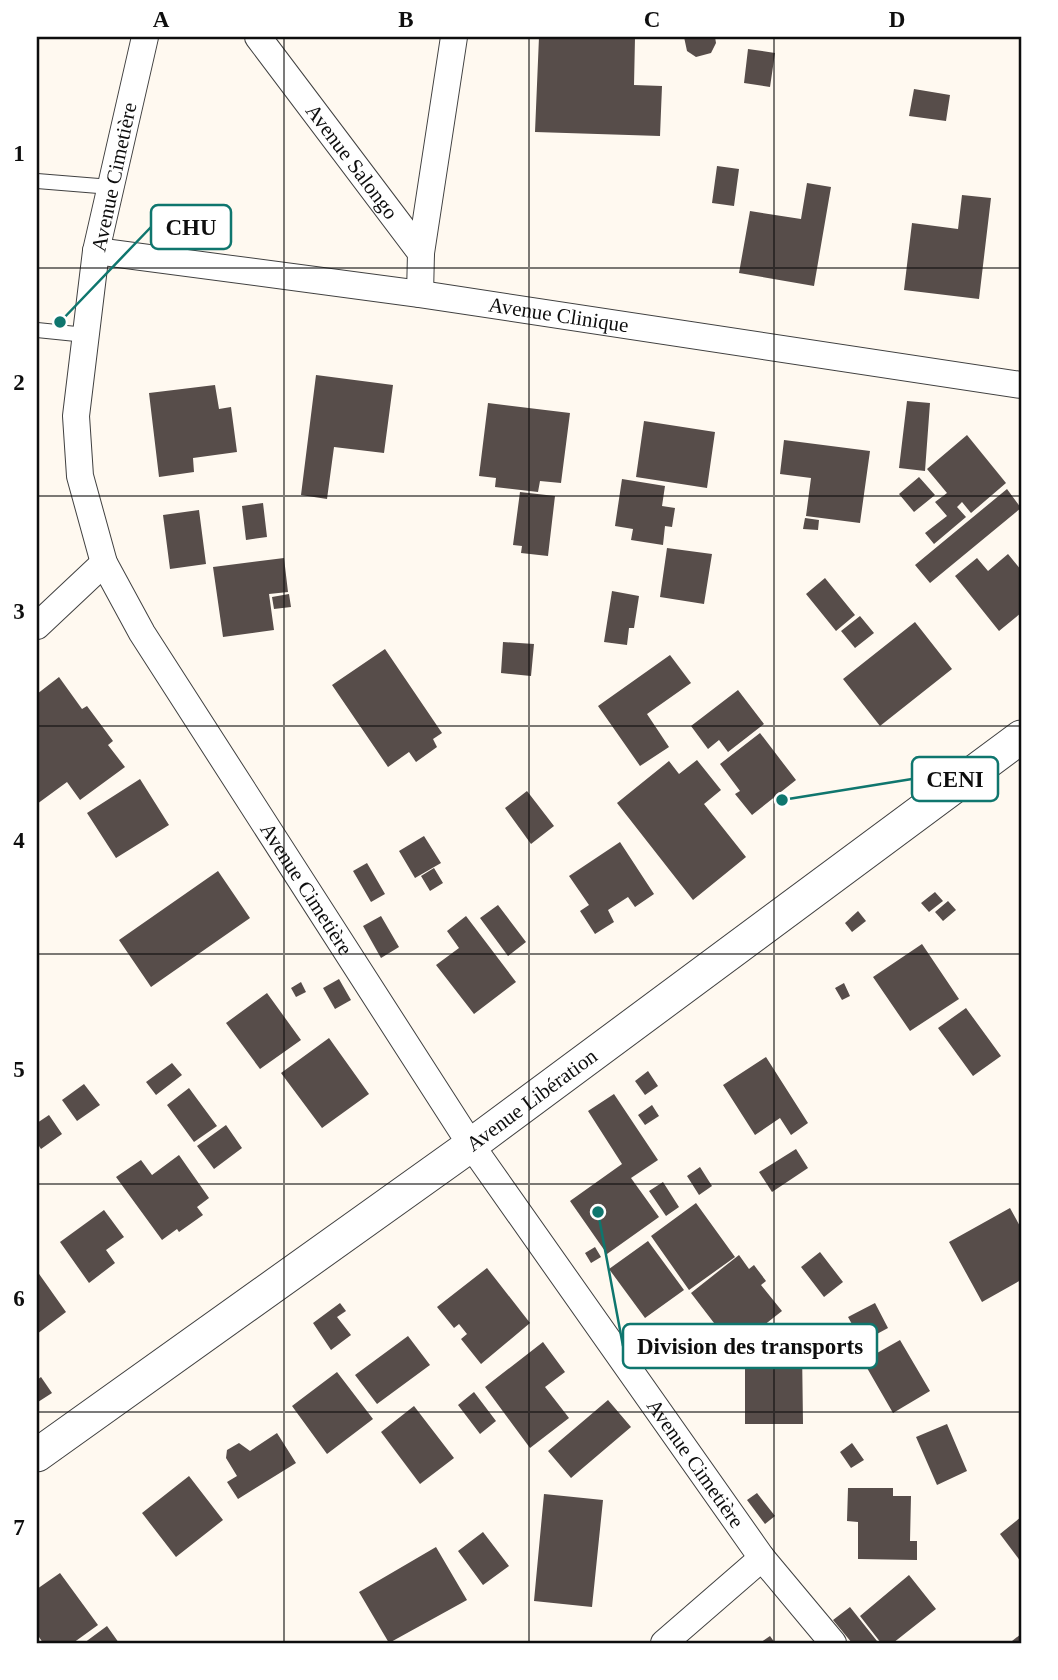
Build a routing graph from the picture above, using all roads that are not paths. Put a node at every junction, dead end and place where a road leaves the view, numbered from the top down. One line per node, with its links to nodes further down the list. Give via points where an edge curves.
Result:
1 (145, 37): 5 (street, Avenue Cimetière)
2 (258, 37): 7 (street, Avenue Salongo)
3 (454, 37): 7 (street)
4 (37, 181): 5 (lane)
5 (111, 187): 6 (street, Avenue Cimetière)
6 (96, 251): 8 (street, Avenue Clinique); 10 (street, Avenue Cimetière)
7 (421, 253): 8 (street)
8 (420, 294): 11 (street, Avenue Clinique)
9 (37, 330): 10 (lane)
10 (86, 335): 12 (street, Avenue Cimetière, via 76,416 80,475)
11 (1021, 386)
12 (104, 563): 13 (street); 15 (street, Avenue Cimetière, via 142,633)
13 (37, 625)
14 (1021, 737): 15 (street, Avenue Libération)
15 (471, 1145): 16 (street, Avenue Libération); 17 (street, Avenue Cimetière)
16 (37, 1455)
17 (762, 1558): 18 (street); 19 (street, Avenue Cimetière)
18 (664, 1643)
19 (833, 1643)

